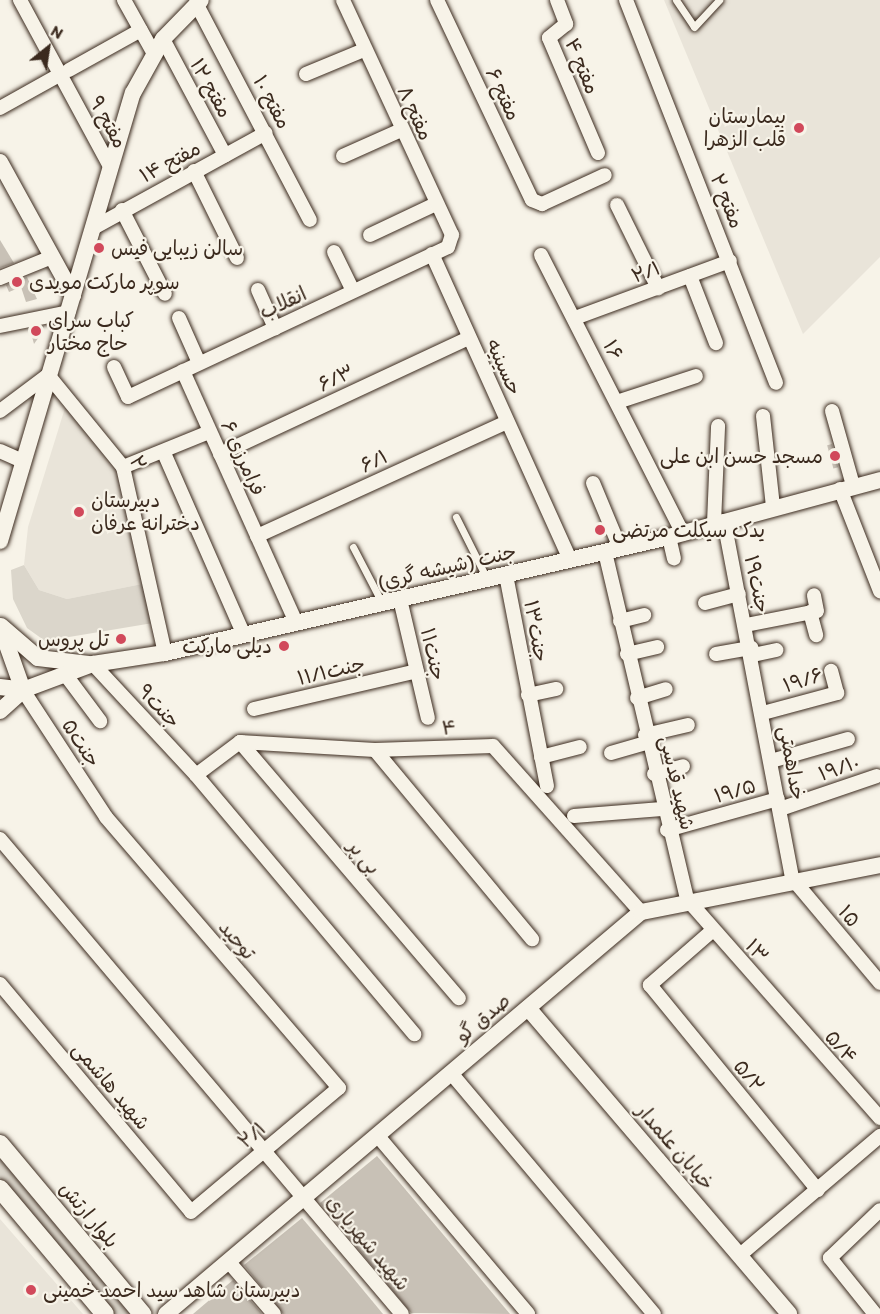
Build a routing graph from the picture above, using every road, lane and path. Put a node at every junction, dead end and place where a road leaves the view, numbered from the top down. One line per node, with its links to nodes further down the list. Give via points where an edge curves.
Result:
1 (20, 0): 13 (street, مفتح ۹)
2 (124, 0): 10 (street, مفتح ۱۲)
3 (343, 0): 12 (street, مفتح ۸)
4 (437, 0): 24 (street, مفتح ۶, via 536,203)
5 (557, 0): 18 (street, مفتح ۴, via 566,24 549,38)
6 (626, 0): 37 (street, مفتح ۲)
7 (676, 0): 8 (lane, via 694,27)
8 (719, 0)
9 (193, 3): 11 (street); 17 (street, مفتح ۱۰)
10 (141, 30): 11 (street, مفتح ۱۲); 13 (street)
11 (159, 47): 19 (street, مفتح ۱۲); 22 (street, via 133,93)
12 (364, 50): 14 (street); 16 (street, مفتح ۸)
13 (64, 73): 15 (street); 22 (street, مفتح ۹)
14 (306, 74)
15 (0, 108)
16 (401, 130): 20 (street); 25 (street, مفتح ۸)
17 (266, 133): 19 (street, مفتح ۱۴); 28 (street, مفتح ۱۰)
18 (598, 153)
19 (225, 155): 23 (street, مفتح ۱۴)
20 (343, 156)
21 (1, 166): 35 (street)
22 (111, 168): 29 (street)
23 (194, 171): 27 (street, مفتح ۱۴); 36 (street)
24 (604, 175)
25 (436, 204): 30 (street); 31 (street, مفتح ۸)
26 (617, 205): 40 (street)
27 (122, 210): 29 (street, مفتح ۱۴); 43 (street)
28 (310, 220)
29 (93, 228): 44 (street)
30 (370, 235)
31 (452, 241): 33 (street, انقلاب)
32 (334, 252): 42 (street)
33 (432, 254): 42 (street, انقلاب); 50 (street, حسینیه)
34 (541, 255): 47 (street, ۱۶)
35 (51, 257): 39 (street); 44 (street)
36 (237, 258)
37 (730, 261): 38 (street, ۲/۱); 57 (street, مفتح ۲)
38 (690, 276): 40 (street, ۲/۱); 51 (street)
39 (0, 278)
40 (658, 288): 47 (street, ۲/۱)
41 (258, 291): 49 (street)
42 (353, 291): 49 (street, انقلاب)
43 (165, 294)
44 (72, 295): 45 (street)
45 (69, 312): 48 (street); 55 (street)
46 (179, 318): 52 (street)
47 (575, 318): 58 (street, ۱۶)
48 (0, 326)
49 (275, 328): 52 (street, انقلاب)
50 (469, 338): 62 (street, حسینیه); 67 (street, ۶/۳)
51 (716, 343)
52 (199, 363): 54 (street, انقلاب)
53 (114, 367): 54 (street, انقلاب, via 128,397)
54 (183, 371): 64 (street, فرامرزی ۶)
55 (48, 375): 59 (street); 68 (street); 69 (street, ۲)
56 (696, 376): 58 (street)
57 (776, 383)
58 (617, 402): 76 (street, ۱۶, via 648,464)
59 (0, 411)
60 (832, 411): 72 (street)
61 (764, 416): 73 (street)
62 (507, 422): 77 (street, ۶/۱); 83 (street, حسینیه)
63 (718, 426): 75 (street, جنت۱۹)
64 (209, 432): 66 (street); 67 (street, فرامرزی ۶)
65 (0, 452): 68 (street)
66 (164, 453): 69 (street); 99 (street)
67 (220, 454): 77 (street, فرامرزی ۶)
68 (22, 461): 78 (street)
69 (123, 467): 104 (street, ۲)
70 (880, 480): 72 (street, جنت (شیشه گری))
71 (593, 483): 81 (street)
72 (847, 487): 73 (street, جنت (شیشه گری)); 86 (street)
73 (773, 507): 75 (street, جنت (شیشه گری))
74 (456, 517): 85 (lane)
75 (719, 522): 76 (street, جنت (شیشه گری)); 87 (street, جنت۱۹)
76 (676, 535): 81 (street, جنت (شیشه گری)); 82 (street, ۱۶)
77 (256, 536): 96 (street, فرامرزی ۶)
78 (0, 540): 79 (street)
79 (0, 547)
80 (353, 547): 90 (lane)
81 (612, 550): 83 (street, جنت (شیشه گری)); 95 (street)
82 (674, 558)
83 (570, 560): 84 (street, جنت (شیشه گری))
84 (506, 575): 85 (street, جنت (شیشه گری)); 115 (street, جنت۱۳)
85 (487, 579): 89 (street, جنت (شیشه گری))
86 (880, 591)
87 (740, 594): 91 (street); 97 (street, جنت۱۹)
88 (814, 595): 92 (street, via 817,611)
89 (400, 599): 90 (street, جنت (شیشه گری)); 108 (street, جنت۱۱)
90 (382, 603): 96 (street, جنت (شیشه گری))
91 (705, 603)
92 (810, 612): 97 (street); 100 (street)
93 (644, 615): 95 (street)
94 (0, 620): 98 (street)
95 (620, 621): 105 (street)
96 (296, 623): 99 (street, جنت (شیشه گری))
97 (746, 625): 103 (street, جنت۱۹)
98 (0, 629): 107 (street, via 38,658); 114 (street)
99 (244, 635): 104 (street, جنت (شیشه گری))
100 (816, 635)
101 (657, 646): 105 (street)
102 (776, 650): 103 (street)
103 (752, 652): 106 (street); 119 (street, خداهمتی)
104 (165, 653): 107 (street, جنت (شیشه گری))
105 (627, 654): 116 (street, شهید قدسی)
106 (716, 654)
107 (93, 664): 110 (street, جنت (شیشه گری)); 133 (street, جنت۹)
108 (417, 671): 117 (street, جنت۱۱/۱); 120 (street, جنت۱۱)
109 (831, 671): 119 (street, ۱۹/۶, via 837,693)
110 (65, 674): 114 (street, جنت (شیشه گری)); 121 (street)
111 (0, 687): 114 (street)
112 (556, 689): 115 (street)
113 (666, 689): 116 (street)
114 (23, 690): 118 (street); 139 (street, جنت۵)
115 (528, 695): 129 (street, جنت۱۳)
116 (637, 698): 123 (street, شهید قدسی)
117 (254, 709)
118 (0, 711)
119 (763, 712): 130 (street, خداهمتی)
120 (429, 718)
121 (100, 721)
122 (688, 725): 123 (street)
123 (646, 739): 128 (street); 132 (street, شهید قدسی)
124 (848, 739): 130 (street)
125 (240, 742): 127 (street, ۴); 133 (street); 150 (street, بی پر)
126 (580, 747): 129 (street)
127 (375, 750): 145 (street, ۴, via 493,746); 147 (street)
128 (611, 753)
129 (541, 757): 135 (street, جنت۱۳)
130 (771, 761): 136 (street, خداهمتی)
131 (683, 766): 132 (street)
132 (654, 774): 137 (street, شهید قدسی)
133 (196, 775): 153 (street, جنت۹)
134 (877, 776): 136 (street, ۱۹/۱۰)
135 (547, 786)
136 (779, 804): 140 (street, ۱۹/۵); 143 (street, خداهمتی)
137 (662, 809): 138 (street); 140 (street, شهید قدسی)
138 (574, 816)
139 (106, 817): 155 (street, توحید)
140 (667, 830): 144 (street, شهید قدسی)
141 (0, 839): 160 (street, شهید شهریاری)
142 (880, 865): 143 (street, صدق گو)
143 (792, 878): 144 (street, صدق گو); 148 (street, ۱۵)
144 (687, 899): 145 (street, صدق گو); 146 (street, ۱۳)
145 (641, 912): 151 (street, صدق گو)
146 (713, 930): 152 (street, ۱۳); 162 (street, ۵/۲, via 650,985)
147 (532, 939)
148 (878, 981)
149 (0, 984): 165 (street, شهید هاشمی)
150 (459, 998)
151 (528, 1008): 154 (street, صدق گو); 166 (street, خیابان علمدار)
152 (798, 1028): 156 (street, ۵/۴)
153 (414, 1034)
154 (451, 1073): 157 (street, صدق گو); 174 (street)
155 (339, 1088): 160 (street, ۲/۱)
156 (880, 1118)
157 (377, 1135): 163 (street, صدق گو); 173 (street)
158 (880, 1136): 162 (street)
159 (0, 1144): 169 (main road, بلوار ارتش)
160 (264, 1151): 163 (street, شهید شهریاری); 165 (street, ۲/۱)
161 (0, 1189): 168 (main road)
162 (818, 1190): 166 (street)
163 (303, 1198): 167 (street, صدق گو); 172 (street, شهید شهریاری)
164 (880, 1210): 176 (street, via 830,1258)
165 (191, 1212)
166 (740, 1256): 175 (street, خیابان علمدار)
167 (228, 1261): 170 (street, صدق گو); 171 (street)
168 (105, 1314)
169 (142, 1314)
170 (166, 1314)
171 (274, 1314)
172 (402, 1314)
173 (528, 1314)
174 (654, 1314)
175 (789, 1314)
176 (875, 1314)

